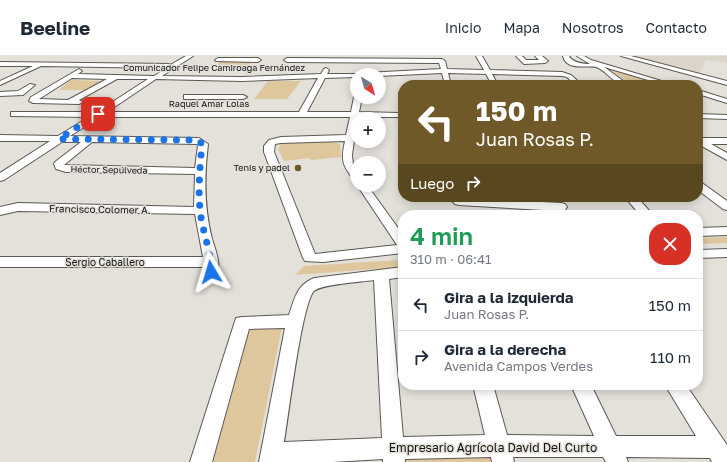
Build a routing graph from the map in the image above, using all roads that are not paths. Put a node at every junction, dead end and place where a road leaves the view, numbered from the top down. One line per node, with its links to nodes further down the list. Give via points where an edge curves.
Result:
1 (190, 56): 17 (street)
2 (479, 56): 23 (street)
3 (519, 56): 4 (street, via 524,62 545,61)
4 (538, 56)
5 (567, 56): 19 (street, via 565,57 570,63 578,66)
6 (580, 56): 13 (street)
7 (624, 56): 42 (street)
8 (14, 59): 14 (street)
9 (287, 60): 10 (street)
10 (298, 61): 11 (street); 18 (street)
11 (331, 61): 12 (street); 29 (street)
12 (367, 61): 20 (street); 21 (street, via 442,60)
13 (589, 61): 19 (street); 40 (street)
14 (0, 64): 15 (street)
15 (42, 64): 16 (street); 41 (street)
16 (91, 65): 17 (street); 26 (street)
17 (175, 66): 30 (street)
18 (293, 66)
19 (598, 66): 39 (street)
20 (366, 68)
21 (444, 71): 23 (street); 27 (street); 35 (street)
22 (288, 72): 34 (street)
23 (488, 72): 24 (street); 36 (street)
24 (537, 73): 37 (street); 38 (street, via 566,74)
25 (350, 75): 29 (street, Comunicador Felipe Camiroaga Fernández)
26 (71, 76): 28 (street, Comunicador Felipe Camiroaga Fernández); 50 (street, via 33,101)
27 (386, 76)
28 (116, 77): 30 (street, Comunicador Felipe Camiroaga Fernández); 50 (street)
29 (322, 77): 34 (street, Comunicador Felipe Camiroaga Fernández); 54 (street)
30 (154, 78): 31 (street, Comunicador Felipe Camiroaga Fernández); 53 (street)
31 (199, 78): 32 (street, Comunicador Felipe Camiroaga Fernández); 33 (street, via 215,63 255,63)
32 (211, 78): 33 (street, Comunicador Felipe Camiroaga Fernández); 48 (street, via 185,99)
33 (241, 78): 34 (street, Comunicador Felipe Camiroaga Fernández)
34 (284, 78)
35 (447, 80)
36 (492, 80)
37 (543, 80)
38 (573, 80)
39 (619, 80)
40 (655, 80)
41 (0, 83)
42 (727, 84)
43 (32, 85): 44 (street, via 20,93)
44 (0, 94)
45 (703, 94): 47 (street)
46 (703, 96): 47 (street)
47 (709, 96): 49 (street)
48 (243, 97)
49 (727, 101)
50 (70, 102): 51 (street)
51 (84, 102)
52 (14, 114): 53 (street, Raquel Amar Lolas)
53 (98, 114): 54 (street, Raquel Amar Lolas); 63 (street)
54 (302, 115): 55 (street, Raquel Amar Lolas)
55 (350, 115)
56 (386, 115): 57 (street, Raquel Amar Lolas)
57 (398, 115)
58 (703, 116): 59 (street)
59 (727, 117)
60 (0, 138): 61 (street)
61 (17, 138): 63 (street); 68 (street)
62 (350, 138): 70 (street, via 347,156); 86 (street, via 280,140 272,142 269,146 269,152 310,258)
63 (59, 139): 64 (street); 72 (street)
64 (89, 140): 71 (street, via 199,141 202,144); 71 (street, Héctor Sepúlveda, via 59,164 60,167)
65 (703, 141): 66 (street)
66 (727, 141)
67 (703, 143): 69 (street)
68 (0, 148)
69 (727, 157)
70 (350, 168)
71 (199, 171): 82 (street)
72 (0, 178)
73 (703, 189): 79 (street)
74 (367, 192): 85 (street)
75 (509, 202): 78 (street)
76 (548, 202): 78 (street)
77 (635, 202): 81 (street)
78 (560, 204)
79 (727, 206)
80 (0, 210): 82 (street, Francisco Colomer A., via 18,207)
81 (643, 210)
82 (200, 211): 89 (street, Sergio Caballero, via 211,267)
83 (727, 231): 84 (street)
84 (703, 232)
85 (398, 238)
86 (398, 250)
87 (727, 253): 88 (street)
88 (703, 254)
89 (0, 262)
90 (398, 272): 91 (street)
91 (381, 274): 92 (street, via 319,282 310,286 306,290); 97 (street)
92 (296, 321): 100 (street); 101 (street, via 242,323)
93 (484, 390): 96 (street)
94 (583, 390): 98 (street)
95 (678, 390): 99 (street)
96 (501, 454): 97 (street, Empresario Agrícola David Del Curto); 98 (street, Empresario Agrícola David Del Curto)
97 (394, 455): 100 (street, Empresario Agrícola David Del Curto)
98 (614, 455): 99 (street, Empresario Agrícola David Del Curto)
99 (720, 455)
100 (270, 458)
101 (201, 462)

